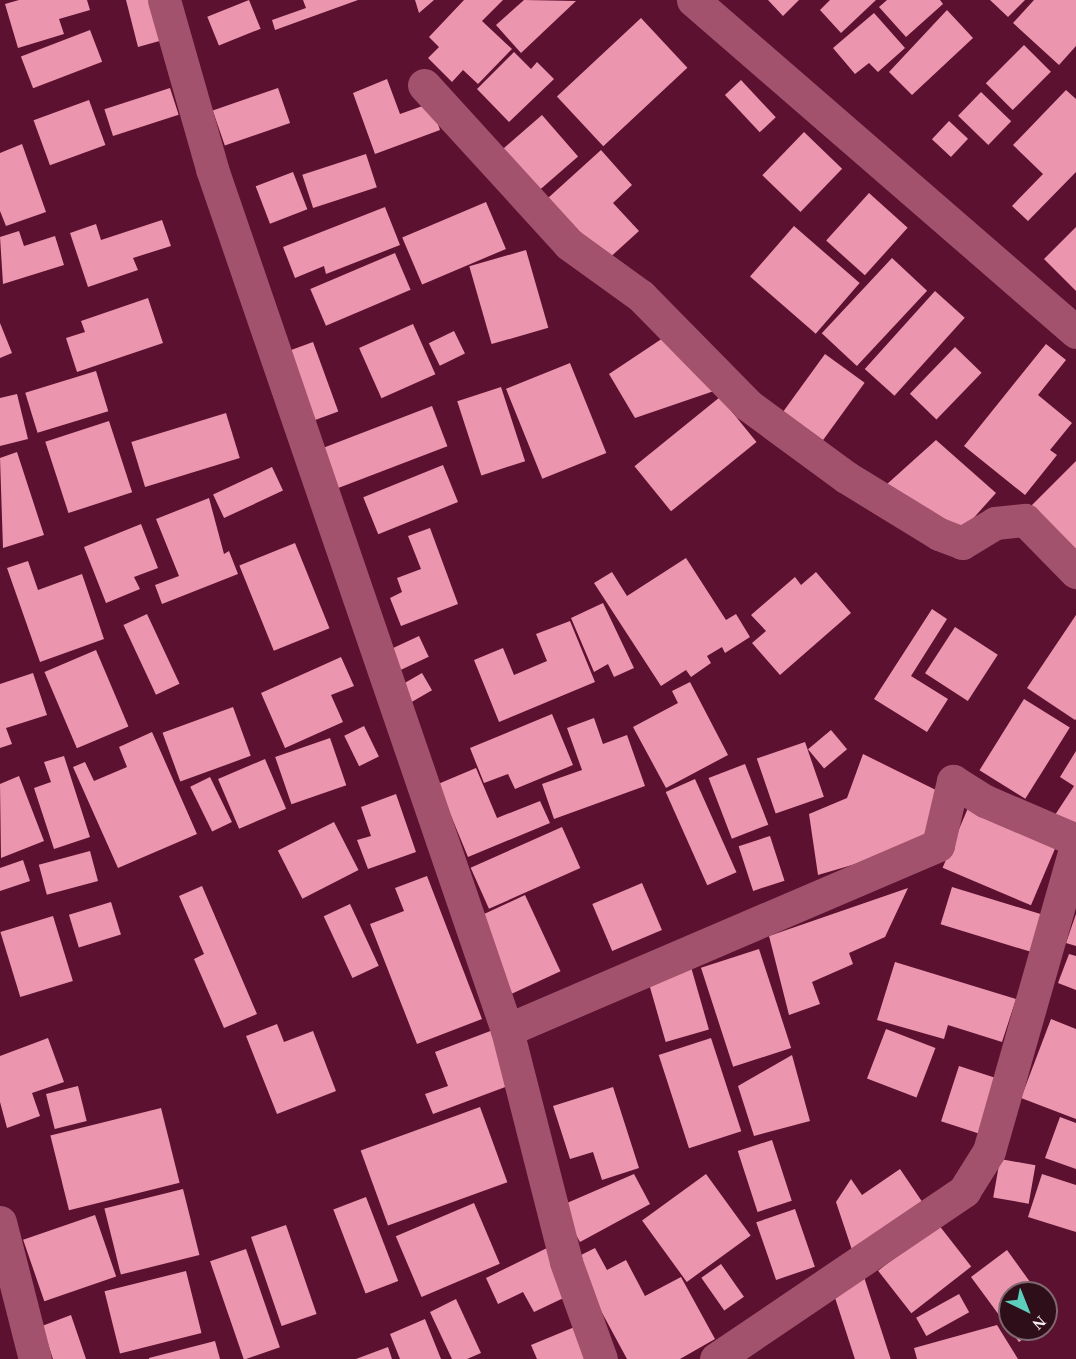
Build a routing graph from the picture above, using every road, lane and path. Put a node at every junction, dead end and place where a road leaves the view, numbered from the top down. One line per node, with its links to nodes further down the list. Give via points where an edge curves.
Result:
1 (164, 0): 7 (street, via 212,169)
2 (693, 0): 4 (street)
3 (424, 85): 5 (street, via 569,244 641,296 748,405 846,477 939,534 962,543 995,523 1025,520)
4 (1076, 332)
5 (1076, 572)
6 (1076, 843): 7 (street, via 985,801 953,781 938,845); 11 (street, via 989,1151 964,1191)
7 (507, 1030): 10 (street, via 566,1262)
8 (0, 1222): 9 (street)
9 (35, 1359)
10 (601, 1359)
11 (716, 1359)

